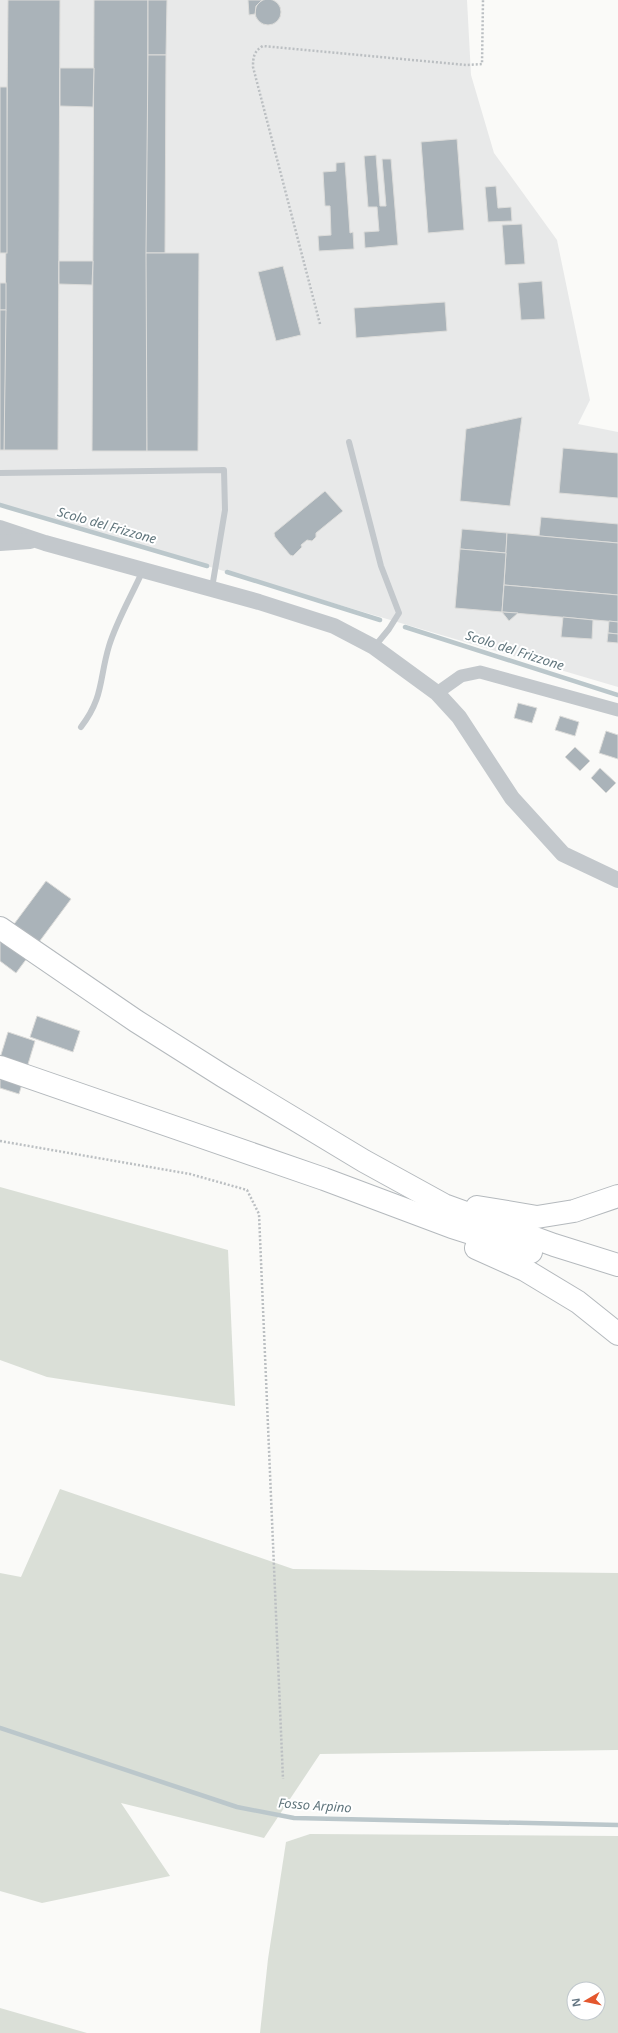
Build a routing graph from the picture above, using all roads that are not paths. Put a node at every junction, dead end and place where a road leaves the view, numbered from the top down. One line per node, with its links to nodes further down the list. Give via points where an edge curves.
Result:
1 (349, 442): 8 (lane, via 381,566 398,613 389,630)
2 (0, 473): 7 (lane, via 224,470 224,510)
3 (0, 528): 5 (street)
4 (0, 543): 5 (street)
5 (45, 543): 6 (street)
6 (143, 570): 7 (street); 11 (lane, via 109,646 101,690 91,713)
7 (211, 589): 8 (street, via 334,626)
8 (374, 647): 9 (street)
9 (437, 693): 10 (street, via 461,676 480,672); 12 (street, via 459,717 512,798 563,854)
10 (618, 710)
11 (81, 727)
12 (618, 880)
13 (0, 928): 15 (highway, via 136,1021)
14 (0, 1066): 16 (highway)
15 (364, 1161): 17 (highway, via 471,1206 537,1217 574,1212); 18 (highway, via 444,1205)
16 (324, 1179): 19 (highway, via 452,1227); 20 (highway, via 525,1270 578,1302)
17 (618, 1196)
18 (618, 1265)
19 (618, 1279)
20 (618, 1334)

